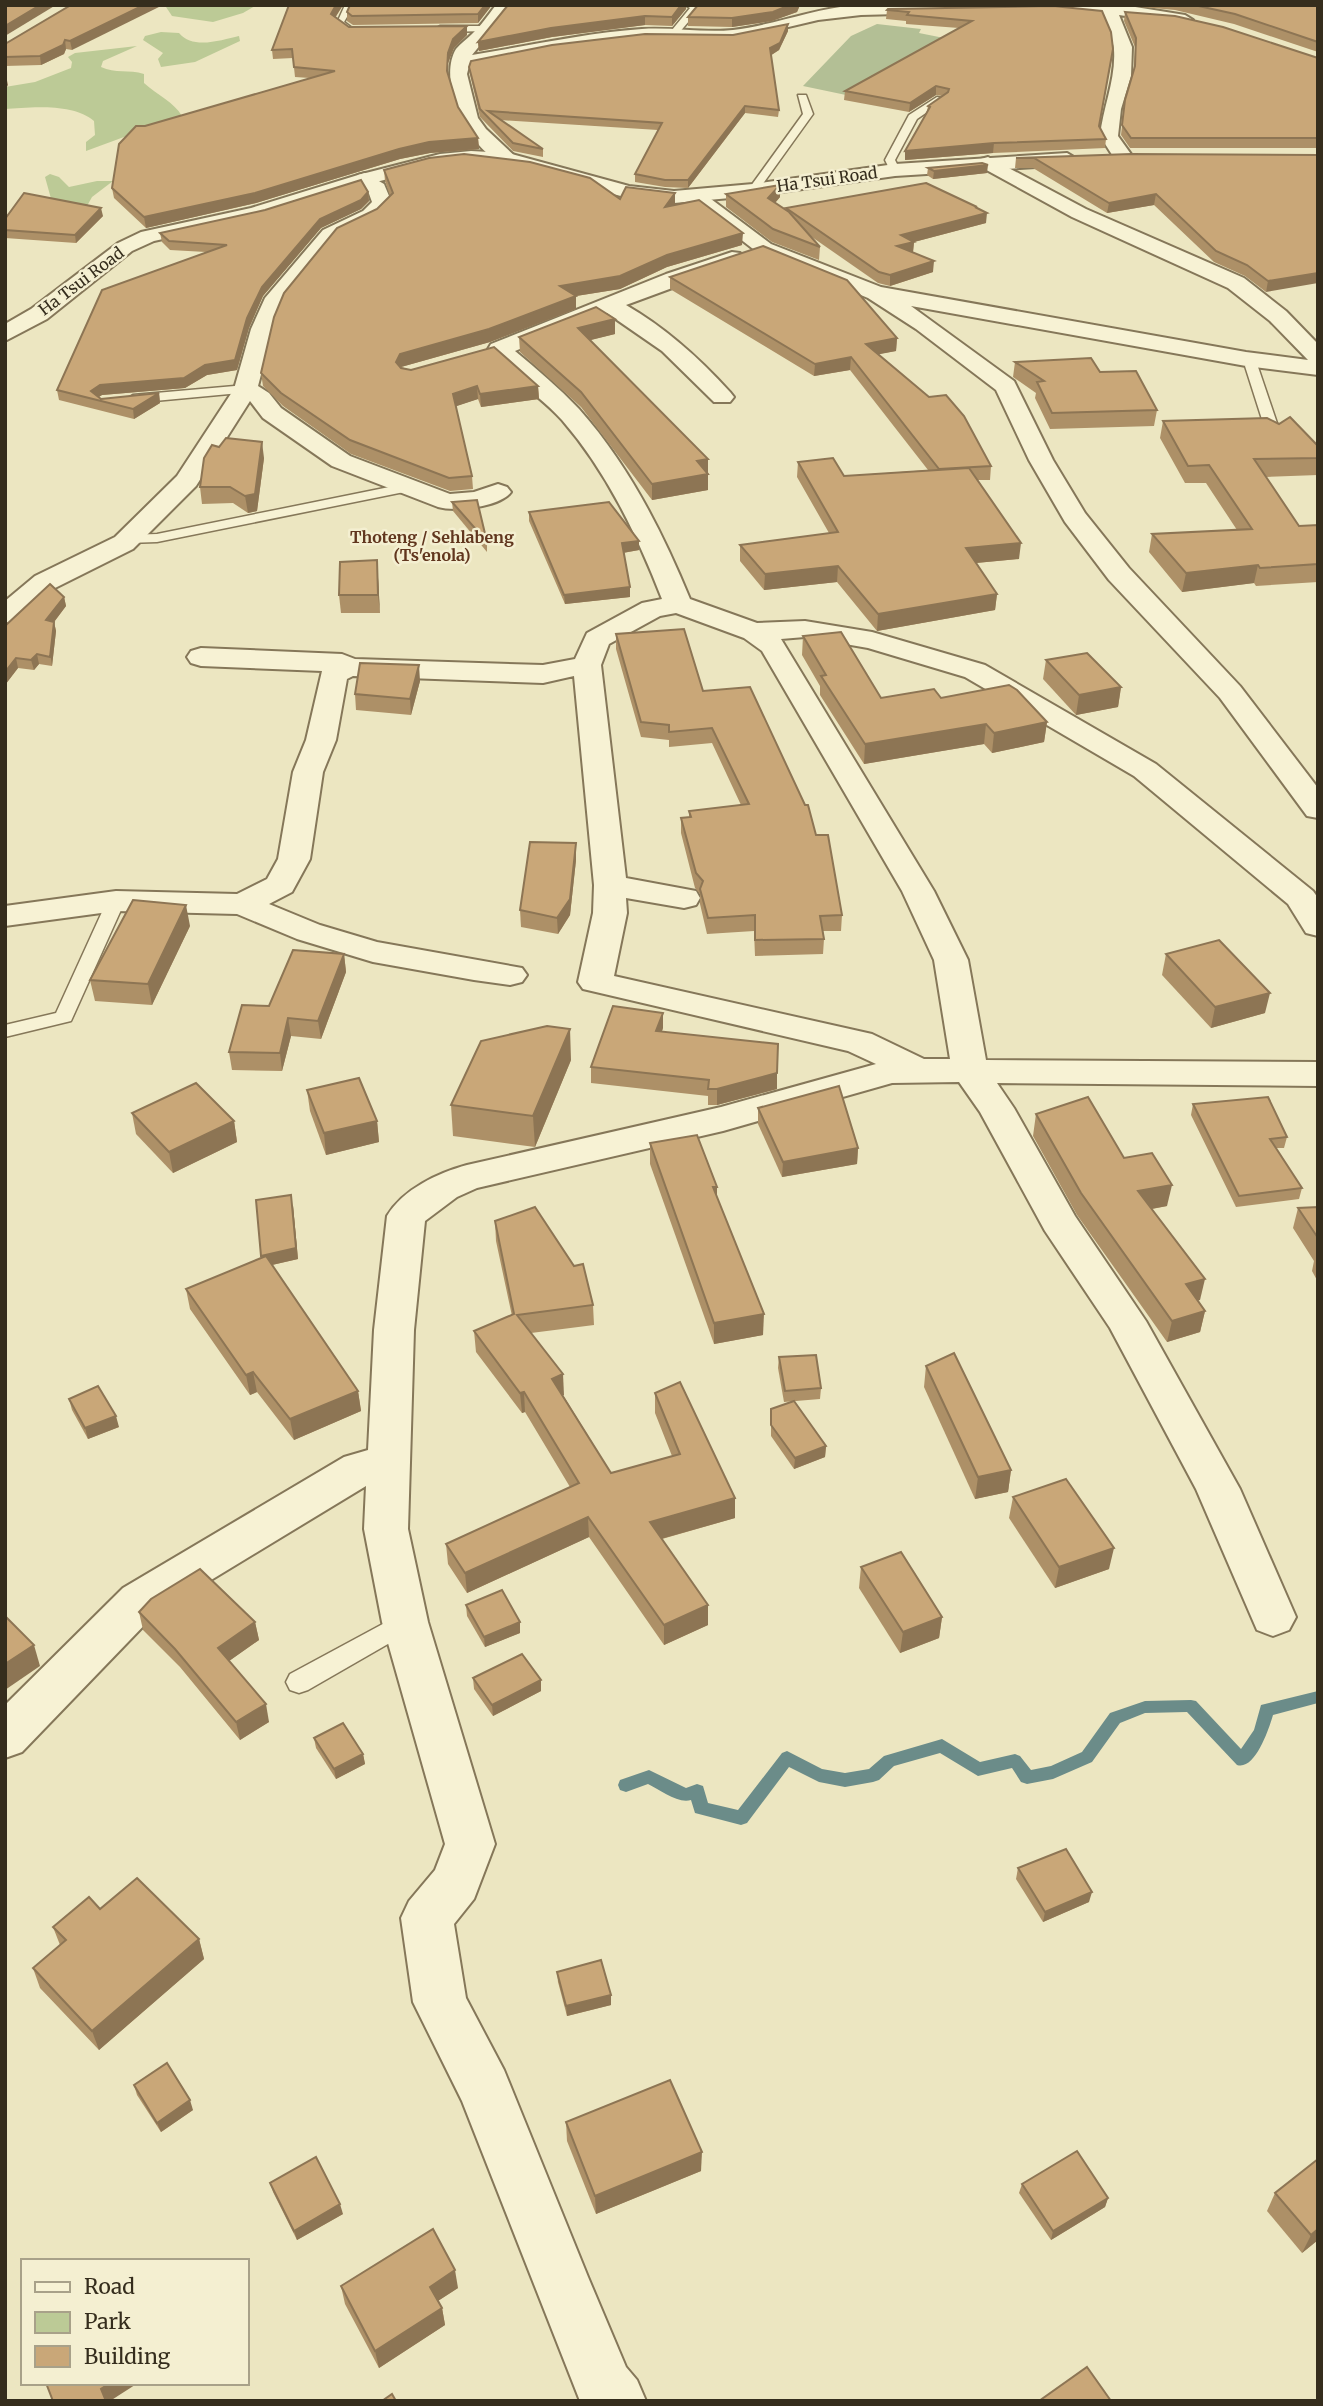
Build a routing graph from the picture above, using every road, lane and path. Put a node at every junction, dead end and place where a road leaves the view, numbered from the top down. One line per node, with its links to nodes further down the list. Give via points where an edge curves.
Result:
1 (350, 5): 8 (lane, via 339,23 345,29)
2 (505, 5): 7 (street)
3 (689, 5): 9 (lane, via 696,7)
4 (1115, 9): 5 (street); 9 (street, via 909,8 834,13 732,35); 16 (street, Ha Tsui Road, via 1123,47 1122,76 1110,136 1130,157)
5 (1200, 24)
6 (433, 29): 7 (lane)
7 (486, 29): 10 (street, via 464,51)
8 (378, 30)
9 (676, 32): 10 (street, via 552,44)
10 (460, 62): 13 (street, via 460,89)
11 (802, 97): 19 (lane, via 808,114)
12 (941, 99): 17 (lane, via 913,117 890,160)
13 (479, 134): 14 (street); 15 (street)
14 (508, 159): 15 (street, Ha Tsui Road); 20 (street, Ha Tsui Road, via 628,192)
15 (440, 160): 18 (street, Ha Tsui Road)
16 (988, 163): 17 (street, Ha Tsui Road); 25 (street, via 1079,213 1236,283 1278,316)
17 (895, 170): 19 (street, Ha Tsui Road)
18 (365, 179): 24 (street, Ha Tsui Road, via 284,205 148,236 104,261 39,314); 28 (street, via 377,188 382,203 370,215 330,234 273,303)
19 (753, 190): 20 (street, Ha Tsui Road)
20 (696, 197): 21 (street)
21 (764, 248): 22 (street); 23 (street, via 676,275)
22 (876, 293): 26 (street); 41 (street, via 1006,386 1074,516 1119,574)
23 (610, 305): 29 (street, via 686,358); 35 (street, via 487,353 571,414 625,490)
24 (5, 334)
25 (1318, 357)
26 (1261, 361): 27 (street); 31 (lane, via 1251,366)
27 (1318, 368)
28 (246, 388): 30 (lane); 32 (street, via 272,413 341,461); 34 (street, via 187,481)
29 (722, 397)
30 (114, 401)
31 (1274, 435)
32 (409, 487): 33 (street, via 447,502); 34 (lane, via 157,538)
33 (498, 492)
34 (127, 539): 36 (street, via 46,582)
35 (678, 604): 37 (street); 39 (street, via 652,609 597,639)
36 (5, 615)
37 (754, 632): 44 (street, via 805,629 872,640 975,671 1145,770); 53 (street, via 773,646 918,891 951,960)
38 (201, 657): 40 (street, via 342,663)
39 (587, 665): 40 (street, via 543,674); 43 (street)
40 (348, 667): 47 (street, via 333,676 321,740 308,772 294,859 280,885)
41 (1304, 767): 42 (street)
42 (1318, 809)
43 (610, 885): 45 (street); 52 (street, via 610,913 595,982 859,1042)
44 (1309, 893): 49 (street)
45 (684, 898)
46 (116, 901): 47 (street); 48 (street); 51 (lane, via 64,1017)
47 (243, 904): 50 (street, via 379,955)
48 (5, 916)
49 (1318, 926)
50 (510, 975)
51 (5, 1031)
52 (916, 1069): 53 (street); 55 (street, via 467,1178 443,1188 406,1216 394,1330)
53 (970, 1072): 54 (street); 56 (street, via 996,1108 1059,1222 1133,1333 1218,1489)
54 (1318, 1074)
55 (389, 1462): 57 (street, via 386,1529); 59 (street, via 359,1469 139,1601)
56 (1273, 1617)
57 (405, 1622): 58 (lane); 60 (street, via 470,1844 456,1883 427,1918 440,2003 485,2089 563,2288 605,2388)
58 (299, 1682)
59 (5, 1737)
60 (616, 2401)

